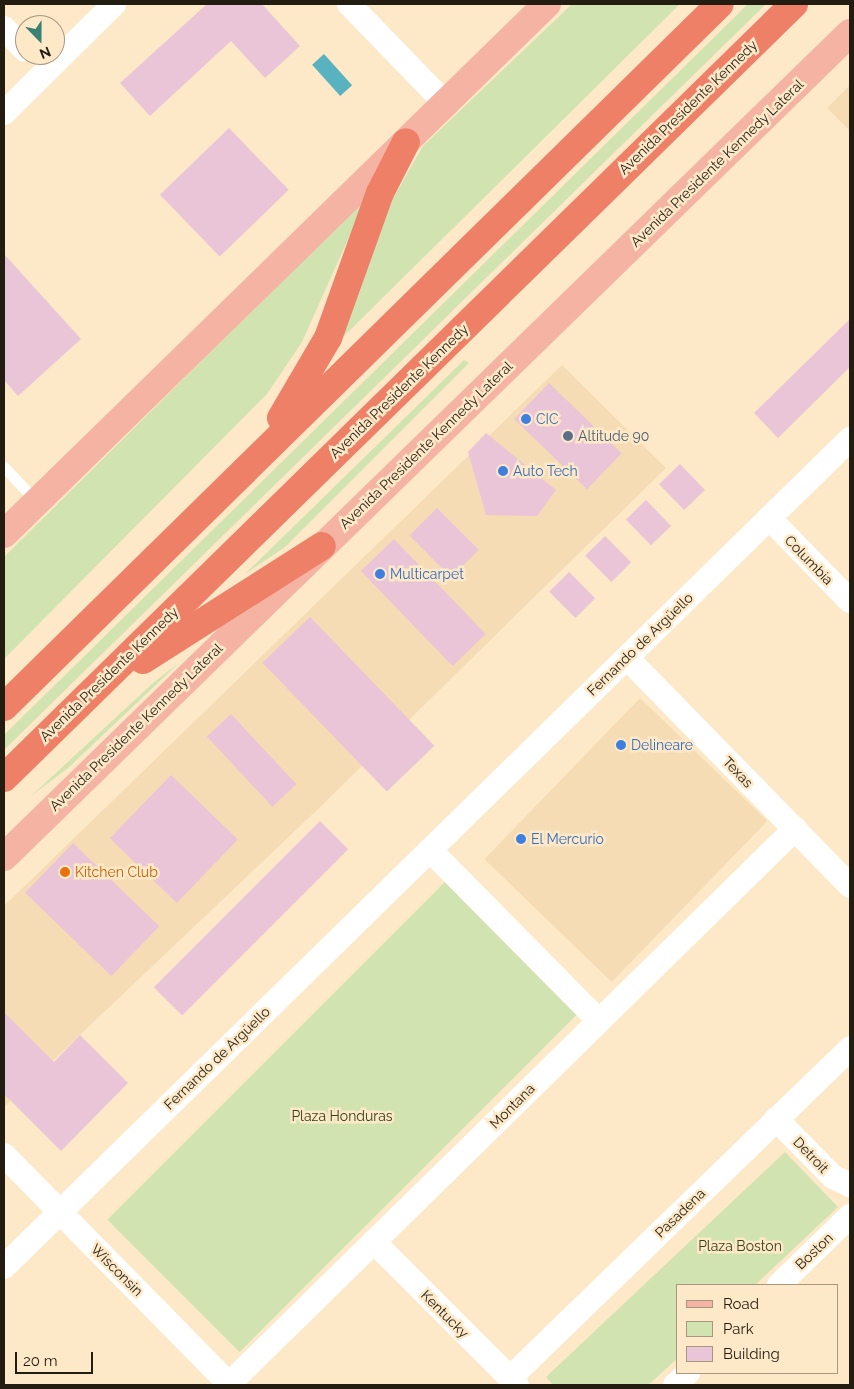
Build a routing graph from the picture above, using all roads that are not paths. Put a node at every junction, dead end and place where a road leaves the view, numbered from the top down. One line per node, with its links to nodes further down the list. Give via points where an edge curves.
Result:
1 (114, 4): 9 (street)
2 (349, 4): 11 (street)
3 (547, 4): 11 (main road)
4 (720, 4): 16 (highway)
5 (794, 4): 24 (highway, Avenida Presidente Kennedy)
6 (4, 28): 8 (street)
7 (850, 34): 20 (main road, Avenida Presidente Kennedy Lateral)
8 (15, 40)
9 (65, 42)
10 (37, 65): 12 (street)
11 (445, 104): 13 (main road)
12 (4, 113)
13 (406, 142): 16 (highway, via 380,193 328,338 290,405); 17 (main road)
14 (850, 439): 18 (street, Fernando de Argüello)
15 (4, 467): 17 (lane)
16 (236, 478): 23 (highway)
17 (37, 502): 19 (main road)
18 (769, 518): 21 (street, Columbia); 22 (street, Fernando de Argüello)
19 (4, 534)
20 (322, 546): 24 (highway, via 187,629); 28 (main road, Avenida Presidente Kennedy Lateral)
21 (850, 601)
22 (627, 658): 26 (street, Texas); 27 (street, Fernando de Argüello)
23 (4, 706)
24 (74, 708): 25 (highway, Avenida Presidente Kennedy)
25 (4, 778)
26 (795, 829): 29 (street, Texas); 30 (street, Montana)
27 (430, 850): 30 (street); 35 (street, Fernando de Argüello)
28 (4, 857)
29 (850, 886)
30 (599, 1021): 37 (street, Montana)
31 (850, 1048): 32 (street, Pasadena)
32 (776, 1119): 34 (street, Detroit, via 833,1177); 41 (street, Pasadena)
33 (4, 1155): 35 (street, Wisconsin)
34 (850, 1185)
35 (60, 1212): 38 (street, Fernando de Argüello); 42 (street, Wisconsin)
36 (850, 1216): 39 (street, Boston)
37 (374, 1242): 41 (street, Kentucky); 42 (street, Montana)
38 (4, 1267)
39 (780, 1284)
40 (687, 1374): 43 (street)
41 (514, 1382)
42 (230, 1385)
43 (675, 1385)

